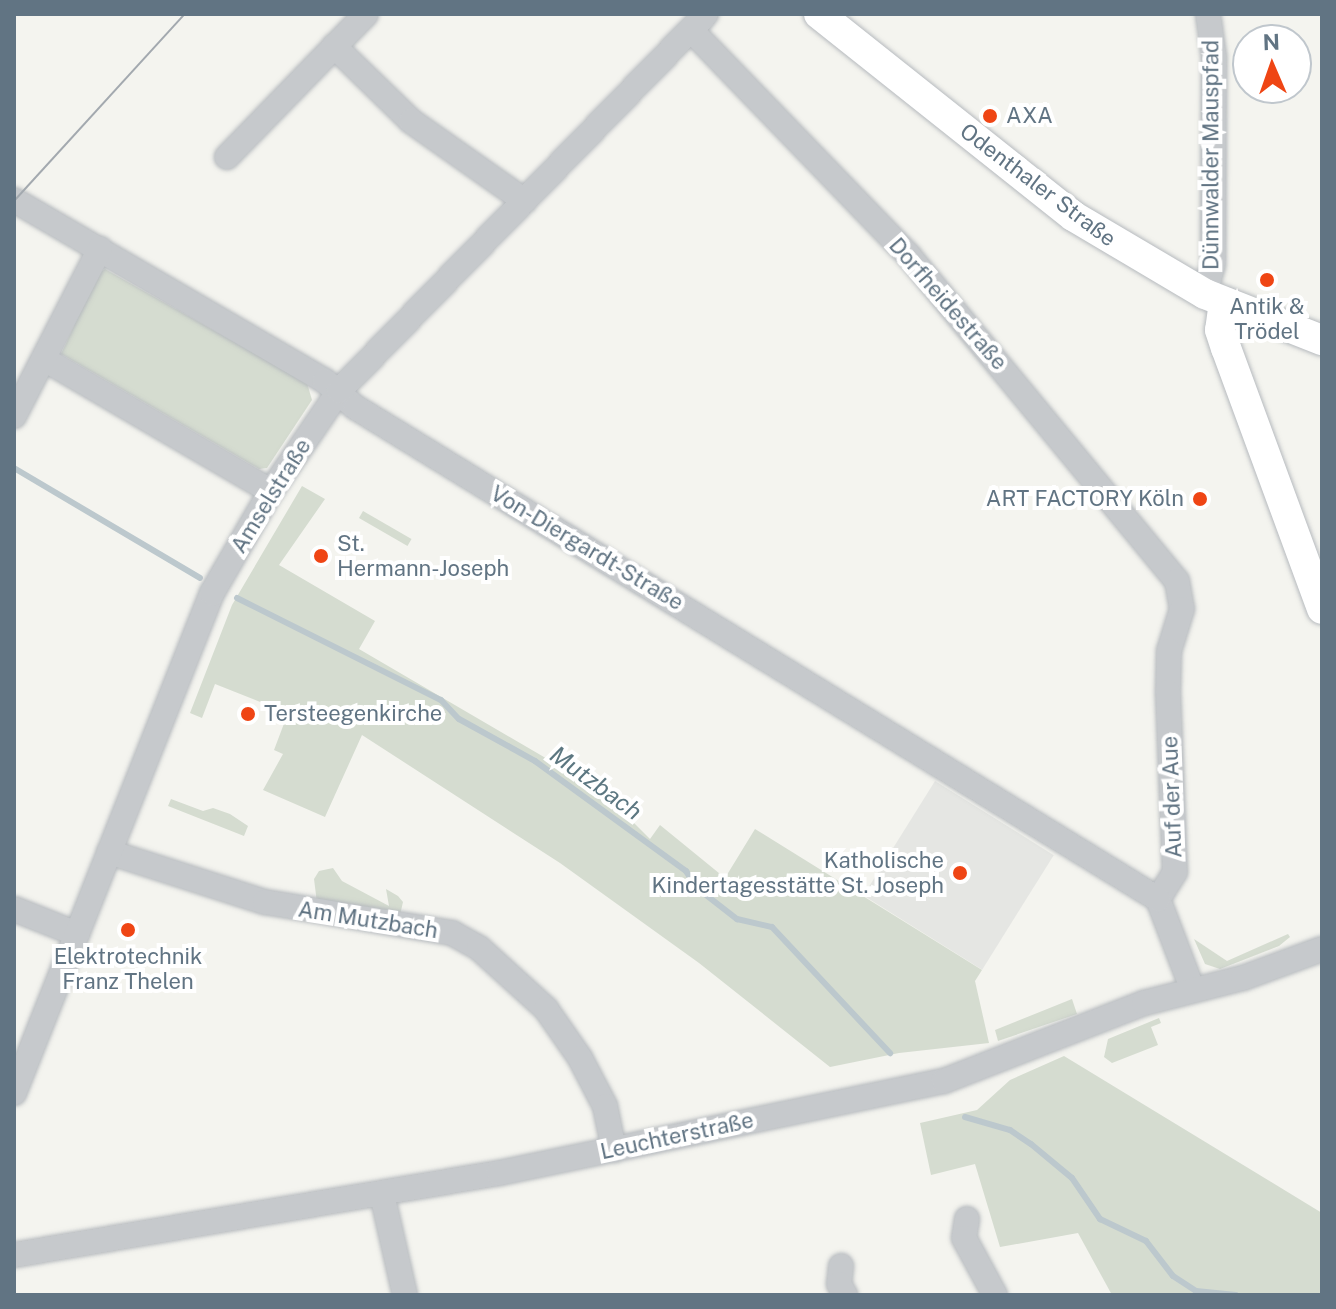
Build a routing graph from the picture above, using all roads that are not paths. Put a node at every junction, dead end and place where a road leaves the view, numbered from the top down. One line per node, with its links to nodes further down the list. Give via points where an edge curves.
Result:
1 (366, 14): 5 (street)
2 (819, 14): 10 (main road, Odenthaler Straße, via 1073,216)
3 (1208, 14): 10 (street, Dünnwalder Mauspfad, via 1214,57)
4 (698, 22): 8 (street, Amselstraße); 16 (street, Dorfheidestraße, via 909,256 1177,581)
5 (334, 46): 6 (street); 8 (street, via 411,121)
6 (227, 157)
7 (14, 200): 9 (street, Von-Diergardt-Straße)
8 (525, 201): 13 (street, Amselstraße)
9 (100, 249): 12 (street); 13 (street, Von-Diergardt-Straße)
10 (1214, 298): 11 (main road, Odenthaler Straße); 17 (main road, Dünnwalder Mauspfad, via 1226,348)
11 (1322, 340)
12 (44, 359): 14 (street); 15 (street)
13 (339, 391): 15 (street, Amselstraße); 19 (street, Von-Diergardt-Straße, via 355,407)
14 (14, 416)
15 (271, 491): 18 (street, Amselstraße, via 216,586)
16 (1183, 596): 19 (street, Auf der Aue, via 1169,651 1175,872)
17 (1322, 609)
18 (109, 852): 21 (street, Amselstraße); 25 (street, Am Mutzbach, via 265,902 366,923 452,933 479,948 546,1009 580,1058 605,1106)
19 (1158, 899): 23 (street)
20 (14, 909): 21 (street)
21 (77, 934): 24 (street, Amselstraße)
22 (1322, 949): 23 (street, Leuchterstraße, via 1243,978)
23 (1192, 988): 25 (street, Leuchterstraße, via 944,1081)
24 (14, 1093)
25 (614, 1150): 26 (street, Leuchterstraße)
26 (382, 1194): 28 (street, Leuchterstraße); 30 (street)
27 (967, 1219): 32 (street, via 964,1238)
28 (14, 1255)
29 (841, 1266): 31 (street, via 839,1284)
30 (405, 1295)
31 (845, 1295)
32 (995, 1295)

